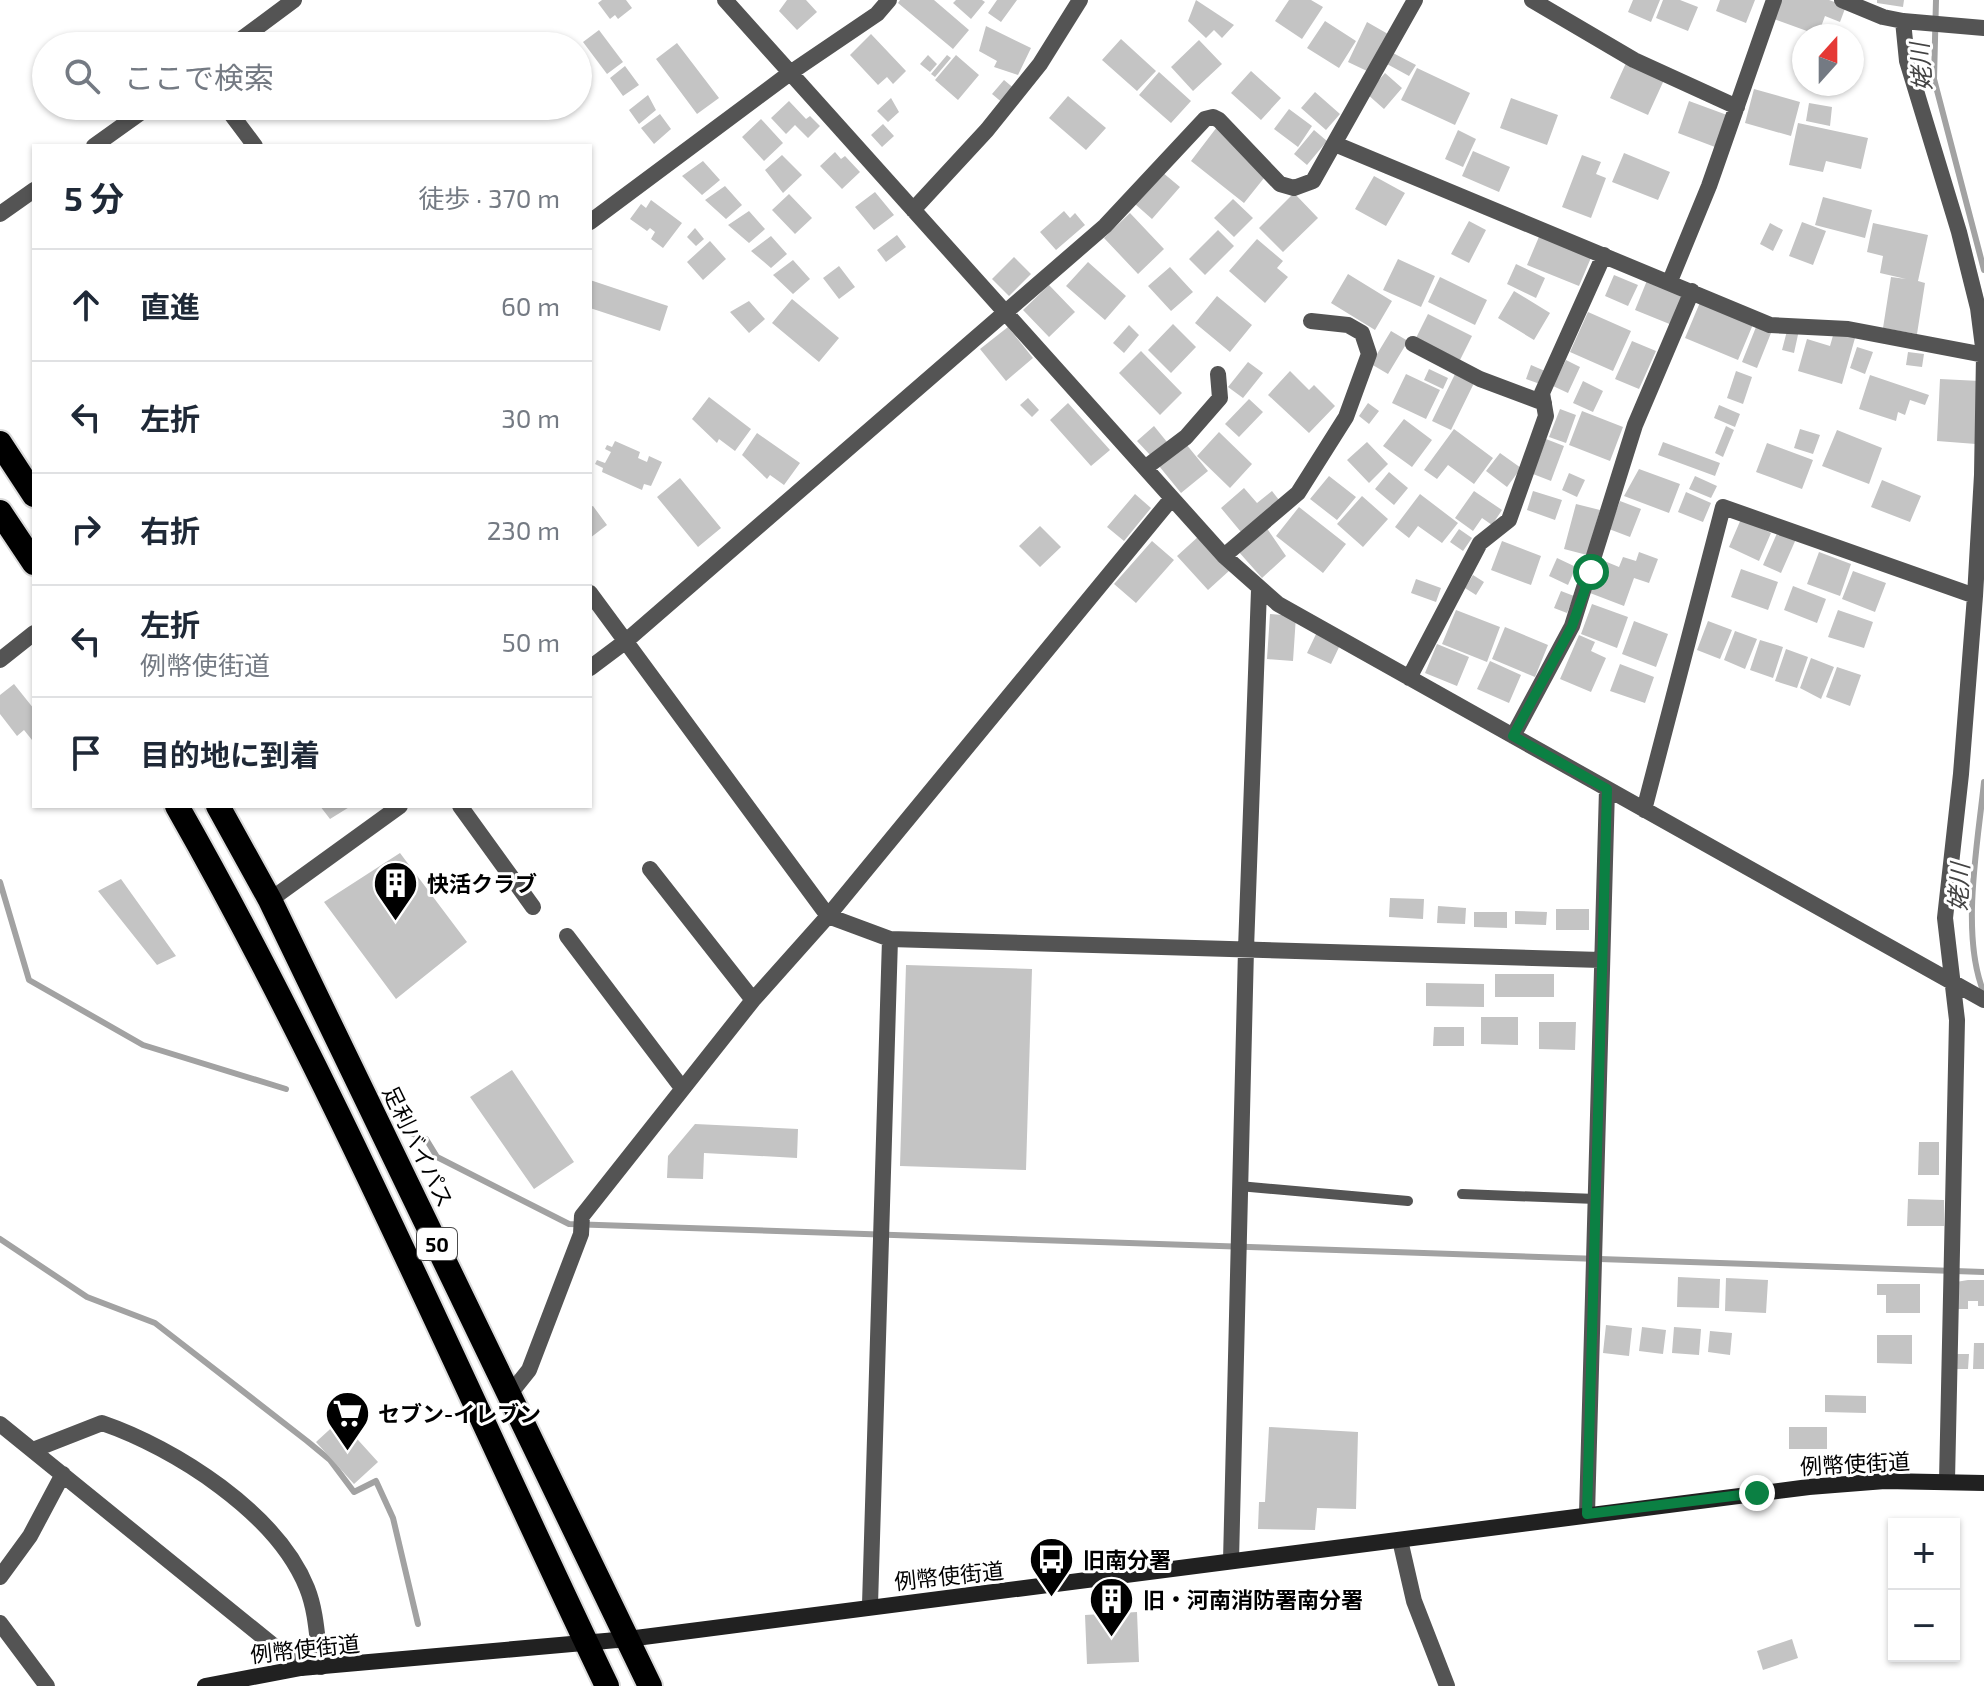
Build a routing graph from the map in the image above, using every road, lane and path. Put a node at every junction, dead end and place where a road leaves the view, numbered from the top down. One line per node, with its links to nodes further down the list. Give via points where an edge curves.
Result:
1 (294, 0): 12 (street)
2 (725, 0): 13 (street)
3 (889, 0): 13 (street, via 877,14)
4 (1080, 0): 21 (street, via 1040,64)
5 (1415, 0): 19 (street)
6 (1532, 0): 14 (street, via 1634,60)
7 (1774, 0): 14 (street)
8 (1842, 0): 9 (street)
9 (1862, 4): 10 (street)
10 (1908, 22): 11 (street); 30 (street, via 1907,61 1959,232)
11 (1984, 28)
12 (251, 32)
13 (790, 73): 21 (street); 23 (street)
14 (1737, 107): 25 (street)
15 (130, 120): 17 (street)
16 (236, 120): 18 (street)
17 (97, 144)
18 (254, 144)
19 (1335, 144): 24 (street); 27 (street, via 1313,181 1288,188 1219,120 1205,119 1105,226)
20 (32, 191): 22 (street)
21 (913, 210): 27 (street)
22 (0, 214)
23 (592, 221)
24 (1604, 255): 25 (street); 32 (street, via 1542,393)
25 (1670, 281): 26 (street)
26 (1692, 291): 30 (street, via 1770,325 1848,329); 48 (street, via 1635,425 1572,626)
27 (1006, 314): 34 (street); 44 (street)
28 (1311, 321): 38 (street, via 1348,325 1362,333 1369,354 1365,366 1346,417 1298,493)
29 (1413, 344): 32 (street, via 1480,379)
30 (1984, 355): 42 (street)
31 (1218, 374): 34 (street, via 1220,398 1186,437)
32 (1544, 403): 47 (street, via 1546,416 1509,520 1480,543)
33 (0, 443): 35 (highway)
34 (1145, 468): 36 (street)
35 (32, 492)
36 (1172, 498): 38 (street); 58 (street)
37 (0, 512): 39 (highway)
38 (1224, 556): 40 (street)
39 (32, 560)
40 (1259, 590): 47 (street); 61 (street)
41 (592, 596): 44 (street)
42 (1975, 596): 54 (street, via 1723,507); 63 (street, via 1945,918)
43 (32, 635): 45 (street)
44 (626, 641): 46 (street); 58 (street)
45 (0, 660)
46 (592, 666)
47 (1409, 678): 48 (street)
48 (1513, 736): 49 (street)
49 (1607, 789): 54 (street); 62 (street)
50 (178, 808): 84 (highway, 50, via 239,916 348,1134)
51 (219, 808): 56 (highway, 足利バイパス / 50)
52 (397, 808): 56 (street)
53 (461, 808): 57 (street)
54 (1644, 810): 63 (street)
55 (650, 869): 65 (street)
56 (270, 900): 71 (highway, 足利バイパス / 50)
57 (533, 907)
58 (828, 916): 60 (street); 65 (street)
59 (567, 936): 66 (street)
60 (890, 939): 61 (street); 81 (street)
61 (1246, 949): 62 (street); 67 (street)
62 (1601, 960): 69 (street)
63 (1953, 984): 64 (street); 75 (street, via 1957,1036)
64 (1976, 996)
65 (753, 1000): 66 (street)
66 (682, 1088): 71 (street, via 582,1225 529,1370)
67 (1239, 1186): 70 (lane); 79 (street)
68 (1462, 1194): 69 (lane)
69 (1596, 1199): 77 (street)
70 (1408, 1201)
71 (509, 1395): 83 (highway, 足利バイパス / 50)
72 (0, 1424): 73 (street)
73 (33, 1450): 74 (street); 85 (street, via 102,1423 168,1450 217,1484 258,1521 299,1572 314,1611)
74 (63, 1474): 80 (street, via 30,1536); 86 (street)
75 (1947, 1481): 76 (main road, 例幣使街道); 77 (main road, 例幣使街道, via 1809,1487)
76 (1984, 1483)
77 (1587, 1514): 78 (main road, 例幣使街道)
78 (1400, 1540): 79 (main road, 例幣使街道); 91 (street, via 1414,1601)
79 (1231, 1561): 81 (main road, 例幣使街道)
80 (0, 1577)
81 (870, 1605): 83 (main road, 例幣使街道)
82 (0, 1623): 87 (street)
83 (628, 1639): 84 (main road, 例幣使街道); 90 (highway, 足利バイパス / 50)
84 (586, 1644): 85 (main road, 例幣使街道); 89 (highway, 50)
85 (321, 1667): 86 (main road, 例幣使街道)
86 (301, 1668): 88 (main road, 例幣使街道)
87 (47, 1686)
88 (205, 1686)
89 (607, 1686)
90 (650, 1686)
91 (1447, 1686)

